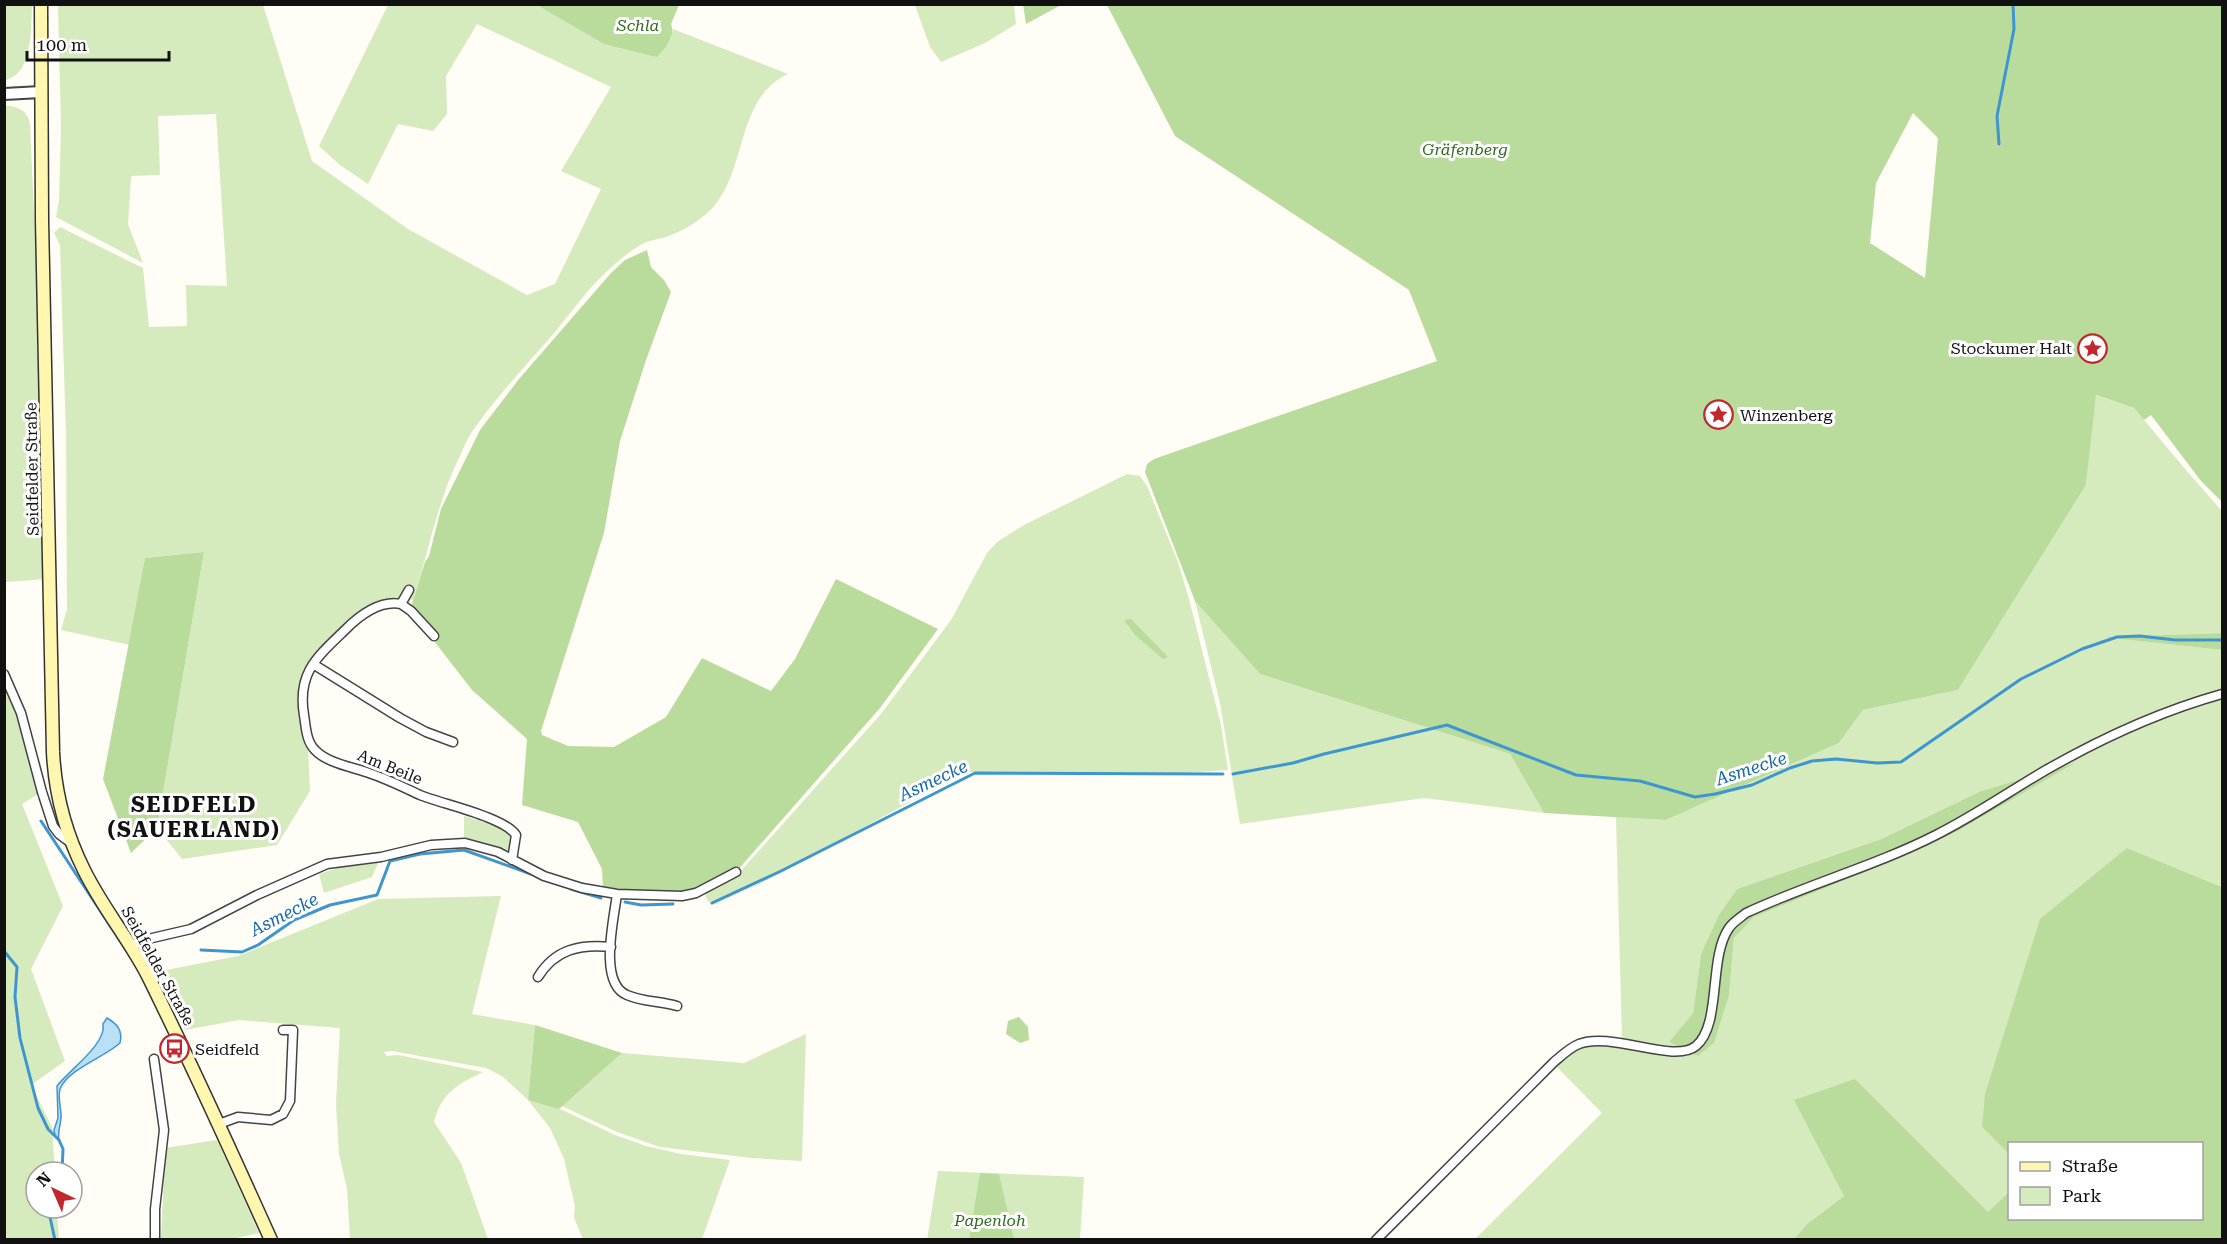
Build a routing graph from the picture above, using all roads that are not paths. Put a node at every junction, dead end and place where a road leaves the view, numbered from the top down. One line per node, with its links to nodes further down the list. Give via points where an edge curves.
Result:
1 (41, 4): 2 (main road, Seidfelder Straße)
2 (41, 92): 3 (street); 11 (main road, Seidfelder Straße, via 54,772)
3 (4, 94)
4 (409, 590): 5 (street)
5 (401, 604): 6 (street); 7 (street, Am Beile, via 388,604 359,618)
6 (434, 636)
7 (314, 664): 10 (street, via 400,718); 12 (street, Am Beile, via 302,691 307,736 314,750 512,829 516,835)
8 (4, 674): 11 (street, Seidfelder Straße, via 21,713 53,826)
9 (2223, 694): 24 (street, via 2159,715 2098,742 1926,841 1746,913 1735,921 1723,940 1710,1016 1696,1046 1680,1052 1592,1041 1570,1049)
10 (453, 742)
11 (72, 843): 15 (main road, Seidfelder Straße, via 85,872)
12 (512, 860): 14 (street, via 544,876); 15 (street, via 465,843 431,845 327,864 191,929)
13 (736, 873): 14 (street, via 682,896)
14 (616, 894): 16 (street)
15 (131, 946): 21 (main road, Seidfelder Straße)
16 (611, 947): 17 (street, via 570,950 544,967); 18 (street, via 611,974 619,990 634,998)
17 (538, 977)
18 (677, 1006)
19 (283, 1030): 21 (street, via 293,1030 288,1108 271,1120 238,1117)
20 (154, 1059): 22 (street, via 164,1130 154,1209)
21 (219, 1124): 23 (main road, Seidfelder Straße)
22 (155, 1239)
23 (269, 1239)
24 (1376, 1239)

